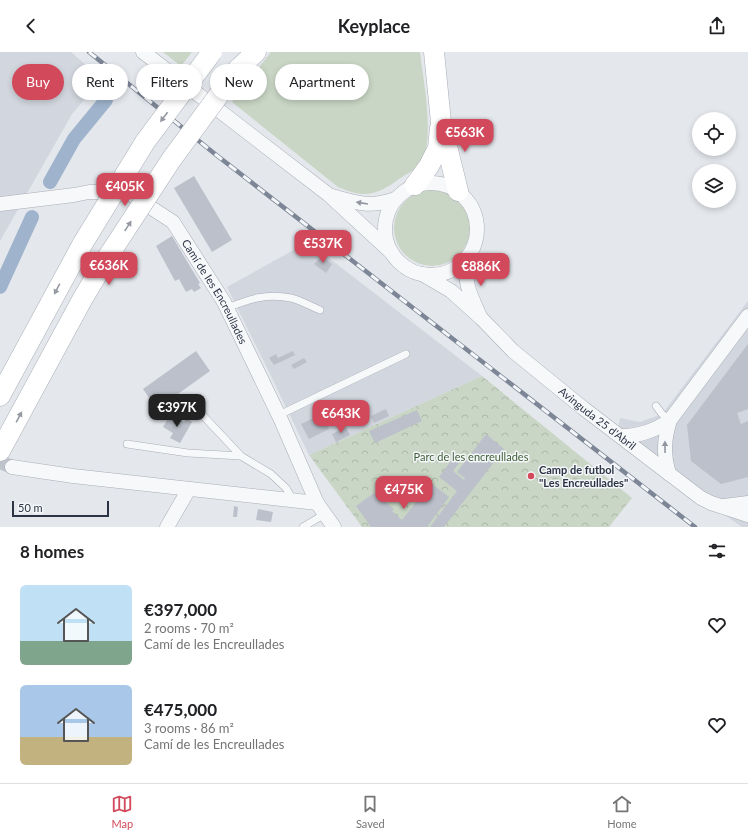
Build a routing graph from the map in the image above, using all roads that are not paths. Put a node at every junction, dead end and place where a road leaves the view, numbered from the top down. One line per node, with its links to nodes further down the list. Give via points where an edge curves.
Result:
1 (143, 52): 12 (street)
2 (212, 52): 23 (main road, one-way to 23, bridge, via 145,142 82,243)
3 (250, 52): 6 (main road)
4 (256, 52): 7 (main road)
5 (433, 56): 9 (main road)
6 (242, 64)
7 (243, 64)
8 (216, 100): 30 (main road, one-way to 8, bridge, via 107,258)
9 (441, 122): 10 (main road, via 438,148); 11 (main road)
10 (415, 185): 11 (street, via 430,182 445,184); 13 (street)
11 (458, 191): 16 (street, via 475,215 477,230 474,245)
12 (329, 195): 13 (street, one-way to 12, via 381,204 365,204); 15 (street)
13 (395, 199): 15 (street, via 388,211 385,225 386,239)
14 (0, 204): 18 (street, Camí de les Encreullades, via 89,192 127,192 173,222)
15 (392, 252): 17 (street, via 410,270)
16 (467, 258): 17 (street, via 447,272 435,275); 21 (street, Avinguda 25 d'Abril, via 465,273 468,290)
17 (422, 274): 21 (street, Avinguda 25 d'Abril, via 450,292)
18 (227, 308): 19 (lane, via 250,298 269,296 292,298); 26 (street, Camí de les Encreullades)
19 (320, 310)
20 (748, 316): 27 (street)
21 (481, 318): 28 (street, Avinguda 25 d'Abril, via 512,351)
22 (406, 354): 26 (lane)
23 (0, 396)
24 (656, 406): 27 (lane)
25 (195, 407): 31 (lane)
26 (279, 415): 38 (street, Camí de les Encreullades)
27 (670, 420): 28 (street, via 644,434); 33 (street, one-way to 27, via 664,441)
28 (621, 436): 33 (street, Avinguda 25 d'Abril)
29 (127, 444): 31 (lane, via 188,453)
30 (0, 451)
31 (242, 456): 35 (lane, via 271,474 286,488)
32 (12, 467): 34 (street)
33 (669, 474): 37 (street, Avinguda 25 d'Abril, via 706,501)
34 (189, 489): 35 (street); 40 (street)
35 (294, 501): 38 (street)
36 (748, 503): 37 (street, Avinguda 25 d'Abril)
37 (722, 506): 39 (street, Avinguda 25 d'Abril)
38 (321, 509): 41 (lane); 42 (street, Camí de les Encreullades)
39 (748, 516)
40 (167, 527)
41 (303, 527)
42 (334, 527)

